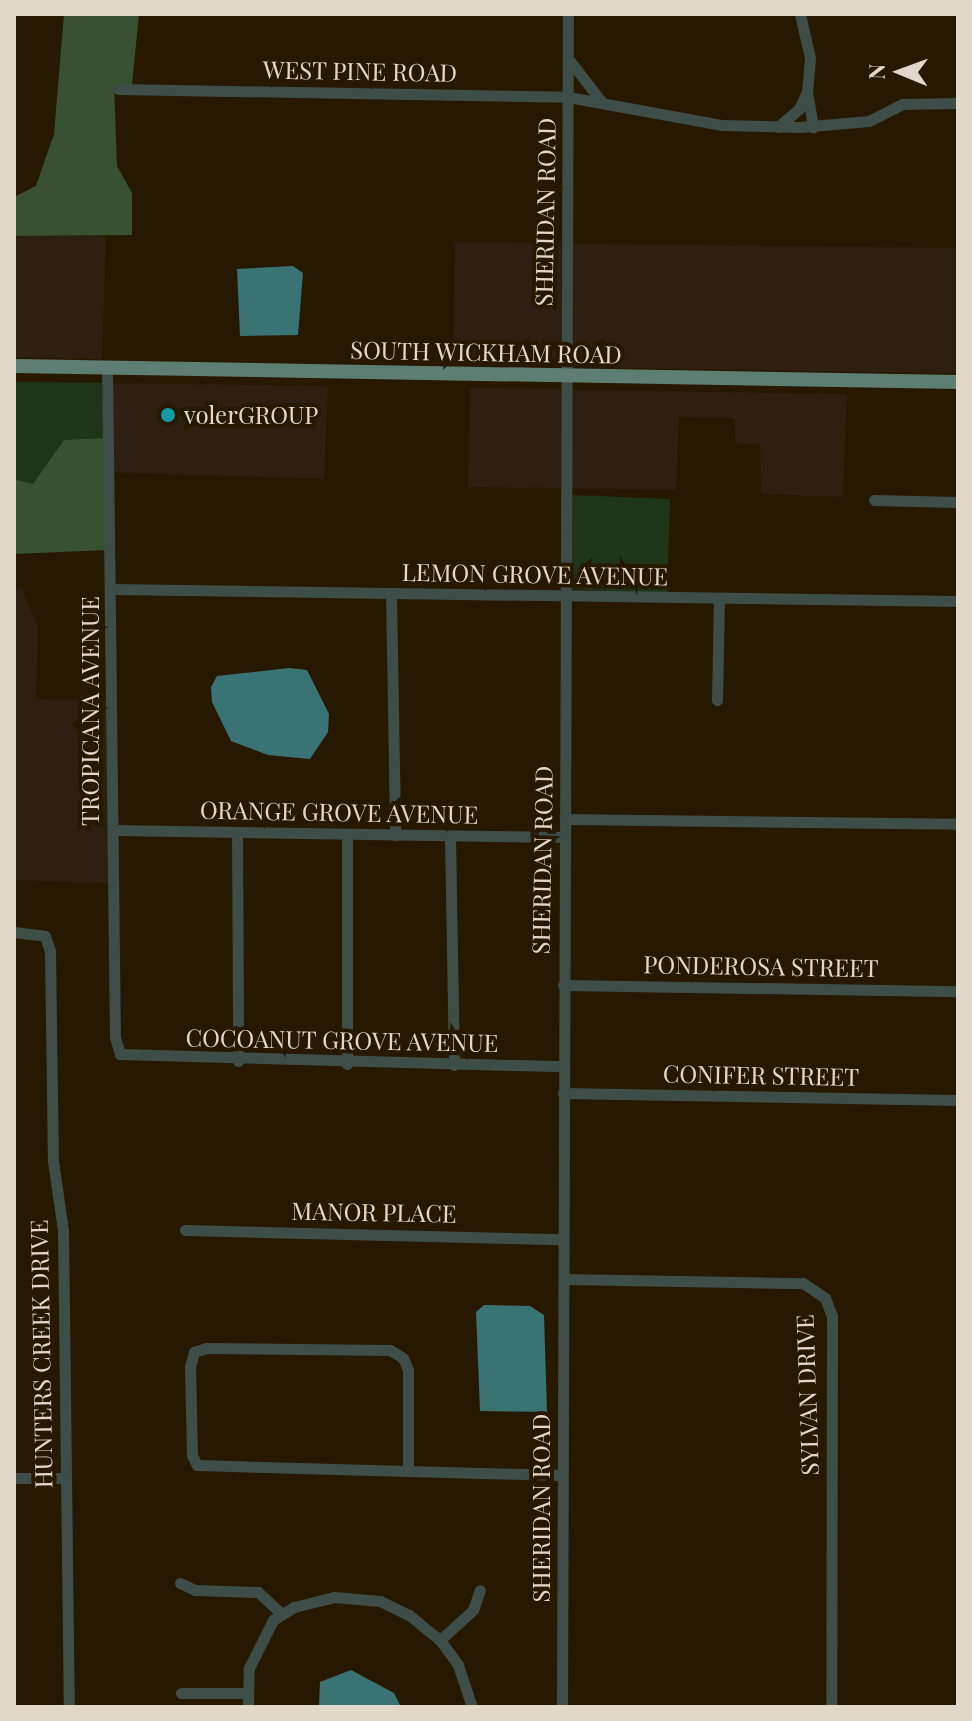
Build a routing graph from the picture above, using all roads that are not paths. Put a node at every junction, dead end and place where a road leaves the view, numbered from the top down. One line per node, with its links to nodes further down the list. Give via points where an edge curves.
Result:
1 (568, 14): 3 (street, SHERIDAN ROAD)
2 (800, 14): 5 (street, via 810,58)
3 (568, 56): 6 (street, SHERIDAN ROAD); 7 (street)
4 (118, 89): 6 (street, WEST PINE ROAD)
5 (807, 92): 9 (street, via 799,109); 10 (street)
6 (568, 97): 7 (street, WEST PINE ROAD); 13 (street, SHERIDAN ROAD)
7 (601, 101): 9 (street, WEST PINE ROAD, via 722,125)
8 (958, 103): 10 (street, WEST PINE ROAD, via 903,104 869,121)
9 (778, 127): 10 (street, WEST PINE ROAD)
10 (813, 127)
11 (14, 366): 12 (main road, SOUTH WICKHAM ROAD)
12 (107, 367): 13 (main road, SOUTH WICKHAM ROAD); 17 (street, TROPICANA AVENUE)
13 (565, 375): 14 (main road, SOUTH WICKHAM ROAD); 19 (street, SHERIDAN ROAD)
14 (958, 382)
15 (874, 500): 16 (street)
16 (958, 502)
17 (111, 589): 18 (street, LEMON GROVE AVENUE); 25 (street, TROPICANA AVENUE)
18 (391, 594): 19 (street, LEMON GROVE AVENUE); 28 (street)
19 (565, 596): 20 (street, LEMON GROVE AVENUE); 23 (street, SHERIDAN ROAD)
20 (719, 598): 21 (street, LEMON GROVE AVENUE); 22 (street)
21 (958, 601)
22 (717, 700)
23 (565, 819): 24 (street); 30 (street, SHERIDAN ROAD)
24 (958, 824)
25 (113, 830): 26 (street, ORANGE GROVE AVENUE); 34 (street, TROPICANA AVENUE, via 115,1037)
26 (237, 832): 27 (street, ORANGE GROVE AVENUE); 35 (street)
27 (347, 834): 28 (street, ORANGE GROVE AVENUE); 36 (street)
28 (395, 835): 29 (street, ORANGE GROVE AVENUE)
29 (450, 836): 30 (street, ORANGE GROVE AVENUE); 37 (street)
30 (564, 837): 32 (street, SHERIDAN ROAD)
31 (14, 932): 47 (street, HUNTERS CREEK DRIVE, via 45,936 50,951 53,1161 63,1230)
32 (563, 985): 33 (street, PONDEROSA STREET); 38 (street, SHERIDAN ROAD)
33 (958, 991)
34 (120, 1054): 35 (street, COCOANUT GROVE AVENUE)
35 (238, 1061): 36 (street, COCOANUT GROVE AVENUE)
36 (347, 1064): 37 (street, COCOANUT GROVE AVENUE)
37 (454, 1065): 38 (street, COCOANUT GROVE AVENUE)
38 (563, 1066): 39 (street, SHERIDAN ROAD)
39 (563, 1093): 40 (street, CONIFER STREET); 42 (street, SHERIDAN ROAD)
40 (958, 1100)
41 (185, 1230): 42 (street, MANOR PLACE)
42 (562, 1239): 43 (street, SHERIDAN ROAD)
43 (565, 1279): 45 (street, SHERIDAN ROAD); 58 (street, SYLVAN DRIVE, via 803,1283 825,1298 832,1316)
44 (408, 1471): 44 (street, via 197,1465 192,1455 194,1352 390,1350 403,1358 408,1370); 45 (street)
45 (562, 1475): 57 (street, SHERIDAN ROAD)
46 (14, 1478): 47 (street)
47 (65, 1478): 54 (street, HUNTERS CREEK DRIVE)
48 (180, 1583): 50 (street, via 195,1590 258,1592)
49 (480, 1590): 51 (street, via 473,1610)
50 (282, 1614): 51 (street, via 334,1597 380,1601); 53 (street, via 273,1620 249,1668)
51 (440, 1640): 56 (street, via 458,1665)
52 (181, 1693): 53 (street)
53 (248, 1693): 55 (street)
54 (69, 1707)
55 (248, 1707)
56 (472, 1707)
57 (562, 1707)
58 (831, 1707)

